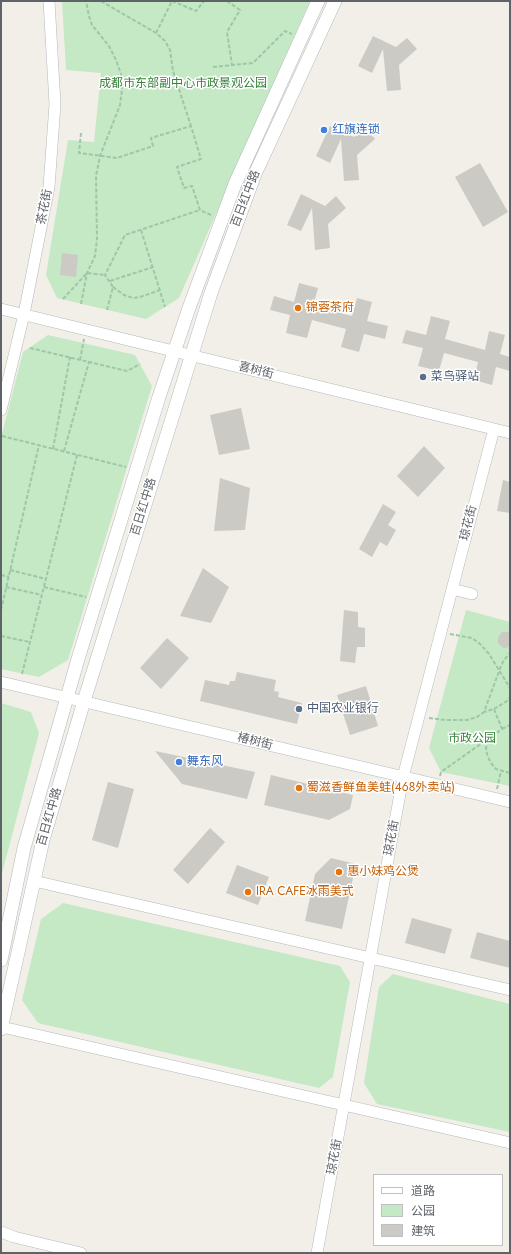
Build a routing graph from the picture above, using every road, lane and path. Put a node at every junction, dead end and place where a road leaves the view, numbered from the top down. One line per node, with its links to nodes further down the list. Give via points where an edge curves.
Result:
1 (49, 1): 29 (street, 茶花街, via 54,104 49,187)
2 (86, 1): 14 (path, via 92,25 109,46 121,74 120,105)
3 (101, 1): 8 (path)
4 (204, 1): 8 (path, via 196,11 172,1)
5 (227, 1): 10 (path, via 240,10 227,32)
6 (318, 1): 32 (street, 百日红中路, via 235,184)
7 (335, 1): 33 (street, 百日红中路, via 256,174 211,294)
8 (156, 33): 12 (path, via 170,50 173,72)
9 (295, 35): 10 (path, via 285,31 253,63)
10 (232, 65): 11 (path)
11 (213, 67)
12 (191, 126): 14 (path, via 150,138 153,146 117,158); 15 (path, via 201,159 177,167 184,188 192,186)
13 (81, 133): 14 (path, via 79,153)
14 (100, 156): 19 (path, via 96,176 95,256)
15 (200, 210): 16 (path); 17 (path)
16 (215, 217)
17 (141, 230): 18 (path); 20 (path, via 125,235)
18 (153, 267): 21 (path); 23 (path)
19 (87, 273): 20 (path); 24 (path); 25 (path)
20 (105, 275): 21 (path)
21 (110, 281): 22 (path)
22 (113, 287): 23 (path, via 133,298); 28 (path)
23 (160, 290): 26 (path)
24 (63, 299)
25 (81, 304)
26 (165, 307)
27 (1, 309): 29 (street, 喜树街)
28 (107, 310)
29 (24, 314): 30 (street, 喜树街); 38 (street, 茶花街)
30 (86, 330): 32 (street, 喜树街); 35 (path)
31 (30, 348): 34 (path)
32 (175, 351): 33 (street, 喜树街); 66 (street, 百日红中路)
33 (192, 355): 39 (street, 喜树街); 68 (street, 百日红中路)
34 (70, 357): 35 (path); 43 (path)
35 (80, 360): 36 (path)
36 (89, 362): 37 (path, via 127,371); 44 (path)
37 (140, 364)
38 (1, 410)
39 (494, 429): 40 (street, 喜树街); 53 (street, 琼花街)
40 (510, 433)
41 (2, 436): 42 (path)
42 (39, 445): 43 (path); 47 (path)
43 (53, 449): 44 (path)
44 (64, 452): 45 (path)
45 (77, 454): 46 (path); 50 (path)
46 (127, 467)
47 (10, 570): 49 (path); 50 (path)
48 (1, 576): 49 (path)
49 (9, 577): 51 (path)
50 (46, 578): 52 (path)
51 (6, 586): 55 (path); 57 (path)
52 (44, 587): 55 (path); 56 (path)
53 (452, 589): 54 (street); 58 (street, 琼花街)
54 (472, 594)
55 (42, 595): 60 (path)
56 (87, 598)
57 (1, 610)
58 (441, 632): 62 (path, via 472,638 489,654); 71 (street, 琼花街)
59 (1, 636): 60 (path)
60 (30, 642): 63 (path)
61 (510, 653): 62 (path, via 504,660)
62 (500, 672): 65 (path); 70 (path)
63 (22, 674)
64 (1, 682): 66 (street, 椿树街)
65 (510, 688)
66 (67, 697): 68 (street, 椿树街); 82 (street, 百日红中路, via 24,848)
67 (510, 697): 69 (path)
68 (84, 701): 77 (street, 椿树街); 81 (street, 百日红中路, via 43,840)
69 (494, 709): 70 (path); 73 (path)
70 (484, 712): 71 (path, via 477,717 457,721)
71 (419, 716): 77 (street, 琼花街)
72 (510, 725): 73 (path)
73 (502, 729): 74 (path)
74 (487, 740): 75 (path, via 488,757 496,769); 78 (path, via 441,772)
75 (501, 771): 76 (path); 79 (path)
76 (510, 772)
77 (404, 777): 78 (street, 椿树街); 84 (street, 琼花街)
78 (438, 786): 79 (street, 椿树街)
79 (495, 798): 80 (street, 椿树街)
80 (510, 802)
81 (34, 882): 83 (street, 百日红中路); 84 (street)
82 (1, 957): 83 (street)
83 (16, 959): 86 (street, 百日红中路)
84 (370, 959): 85 (street); 87 (street, 琼花街)
85 (510, 990)
86 (2, 1028): 87 (street)
87 (344, 1106): 88 (street); 91 (street, 琼花街)
88 (510, 1143)
89 (1, 1232): 90 (street)
90 (81, 1253)
91 (317, 1253)

